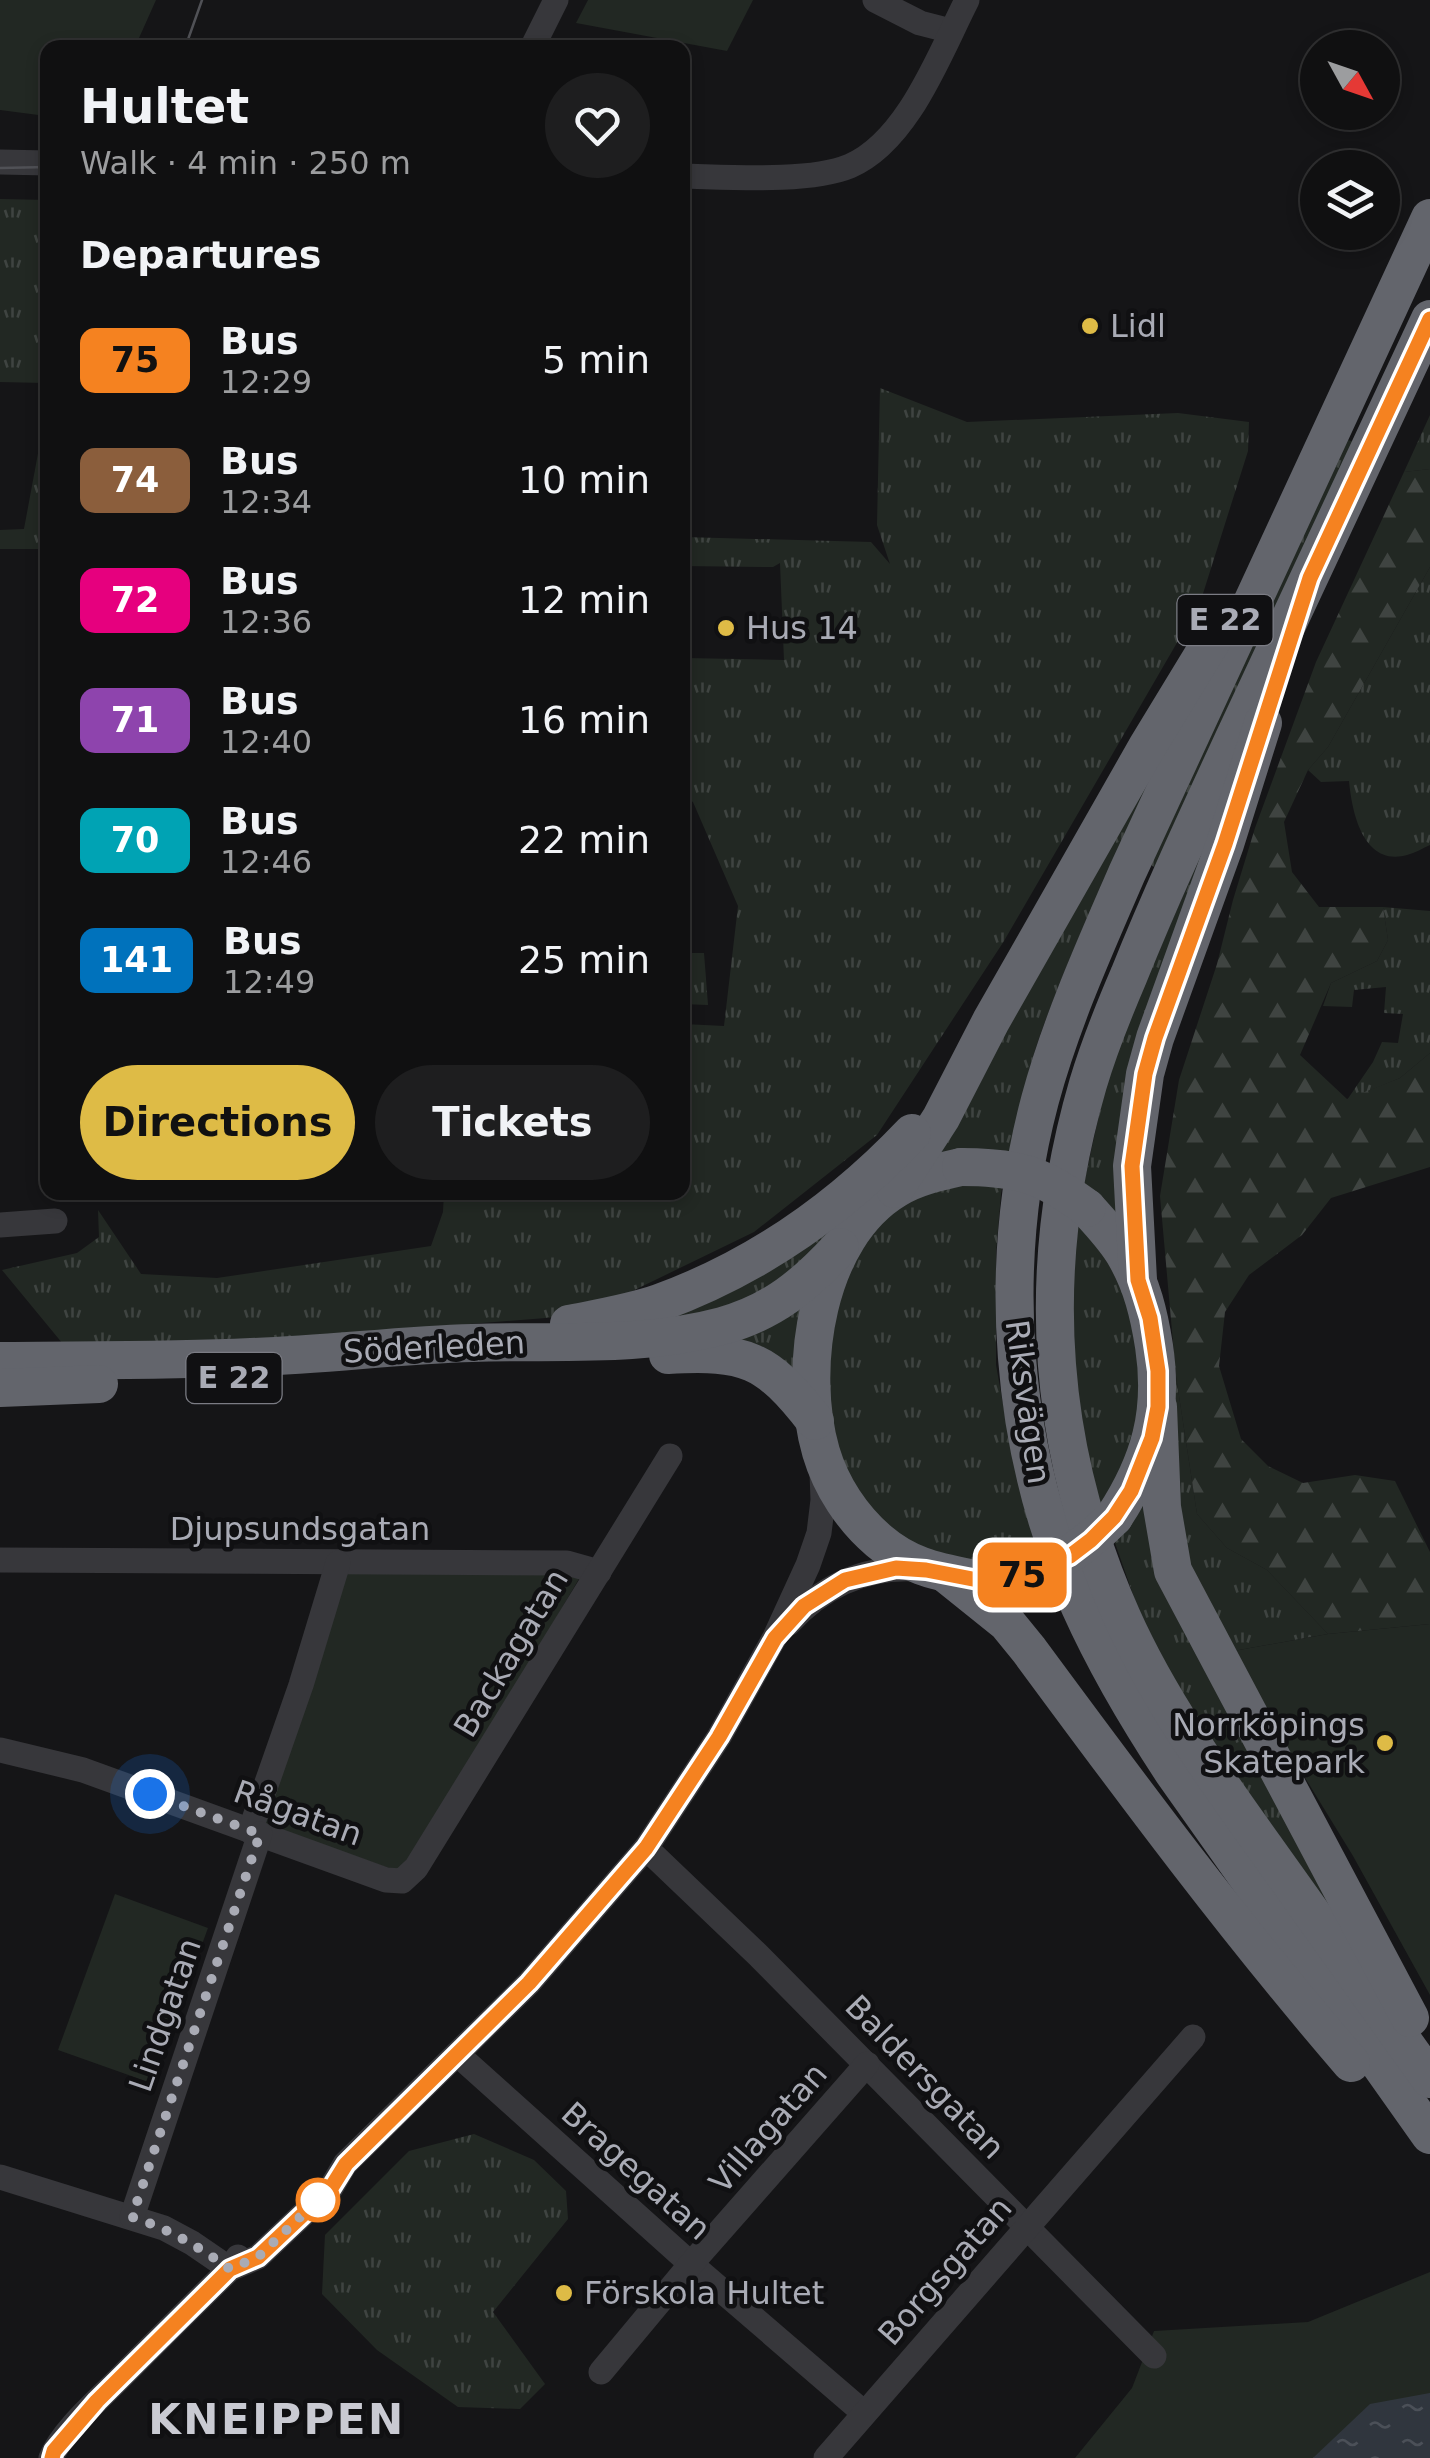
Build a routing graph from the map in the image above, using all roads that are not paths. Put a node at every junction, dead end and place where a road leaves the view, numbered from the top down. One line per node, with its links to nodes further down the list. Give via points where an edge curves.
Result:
1 (556, 0): 5 (street)
2 (875, 0): 4 (street)
3 (967, 0): 4 (street)
4 (951, 31): 8 (street, via 894,132 850,166 810,176)
5 (536, 40)
6 (0, 162): 7 (street)
7 (40, 163)
8 (690, 176)
9 (1430, 218): 11 (highway, E 22)
10 (1430, 319): 12 (highway, E 22)
11 (1302, 494): 13 (highway, E 22); 39 (highway, Riksvägen, via 1127,873 1052,1058 1014,1245 1016,1364 1043,1503 1100,1650 1173,1772)
12 (1310, 578): 18 (highway, E 22, via 1145,1074 1132,1166); 38 (highway, Riksvägen, via 1162,892 1088,1084 1056,1242 1056,1359 1079,1496 1142,1660 1217,1780)
13 (991, 1021): 14 (highway); 19 (highway, E 22, via 925,1118 828,1212 788,1240 656,1304)
14 (895, 1189): 17 (highway, Söderleden); 18 (highway, bridge, via 961,1167 1023,1172 1087,1208)
15 (55, 1221): 16 (street)
16 (0, 1224)
17 (840, 1247): 19 (highway, Söderleden, via 786,1298 721,1326 652,1338); 23 (highway, via 818,1311 811,1380)
18 (1138, 1280): 22 (highway, E 22, via 1150,1318)
19 (468, 1343): 20 (highway, Söderleden / E 22, via 252,1358)
20 (0, 1361)
21 (0, 1388): 23 (highway, Söderleden / E 22, via 713,1353 760,1366 796,1397)
22 (1158, 1407): 28 (highway, E 22, bridge, via 1131,1491 1114,1517 1070,1556 1011,1578 983,1581); 36 (highway, via 1162,1507 1174,1571)
23 (818, 1437): 28 (highway, E 22, via 843,1499 860,1522 896,1554); 29 (street, via 819,1533)
24 (670, 1456): 27 (street, Backagatan)
25 (0, 1560): 26 (street, Djupsundsgatan)
26 (338, 1563): 27 (street, Djupsundsgatan, via 567,1562); 31 (street, Lindgatan)
27 (599, 1572): 33 (street, Backagatan)
28 (936, 1572): 29 (street, via 896,1568 845,1580 804,1606); 40 (highway, via 1018,1636 1284,1984)
29 (775, 1638): 32 (street)
30 (0, 1750): 31 (street, Rågatan, via 83,1770)
31 (255, 1832): 33 (street, Rågatan); 42 (street, Lindgatan)
32 (646, 1848): 35 (street, via 529,1983); 37 (street, Baldersgatan)
33 (402, 1881)
34 (1193, 2037): 43 (street, Borgsgatan)
35 (456, 2054): 44 (street, Bragegatan); 45 (street, via 346,2164 307,2188)
36 (1430, 2055)
37 (867, 2064): 43 (street, Baldersgatan); 44 (street, Villagatan)
38 (1430, 2078)
39 (1430, 2135)
40 (1430, 2143)
41 (0, 2177): 42 (street)
42 (132, 2217): 45 (street, via 164,2228)
43 (1026, 2228): 46 (street, Baldersgatan); 48 (street, Borgsgatan)
44 (692, 2264): 47 (street, Villagatan); 48 (street, Bragegatan)
45 (230, 2269): 49 (street, via 97,2401)
46 (1154, 2356)
47 (601, 2372)
48 (864, 2413): 50 (street, Borgsgatan)
49 (52, 2458)
50 (826, 2458)

